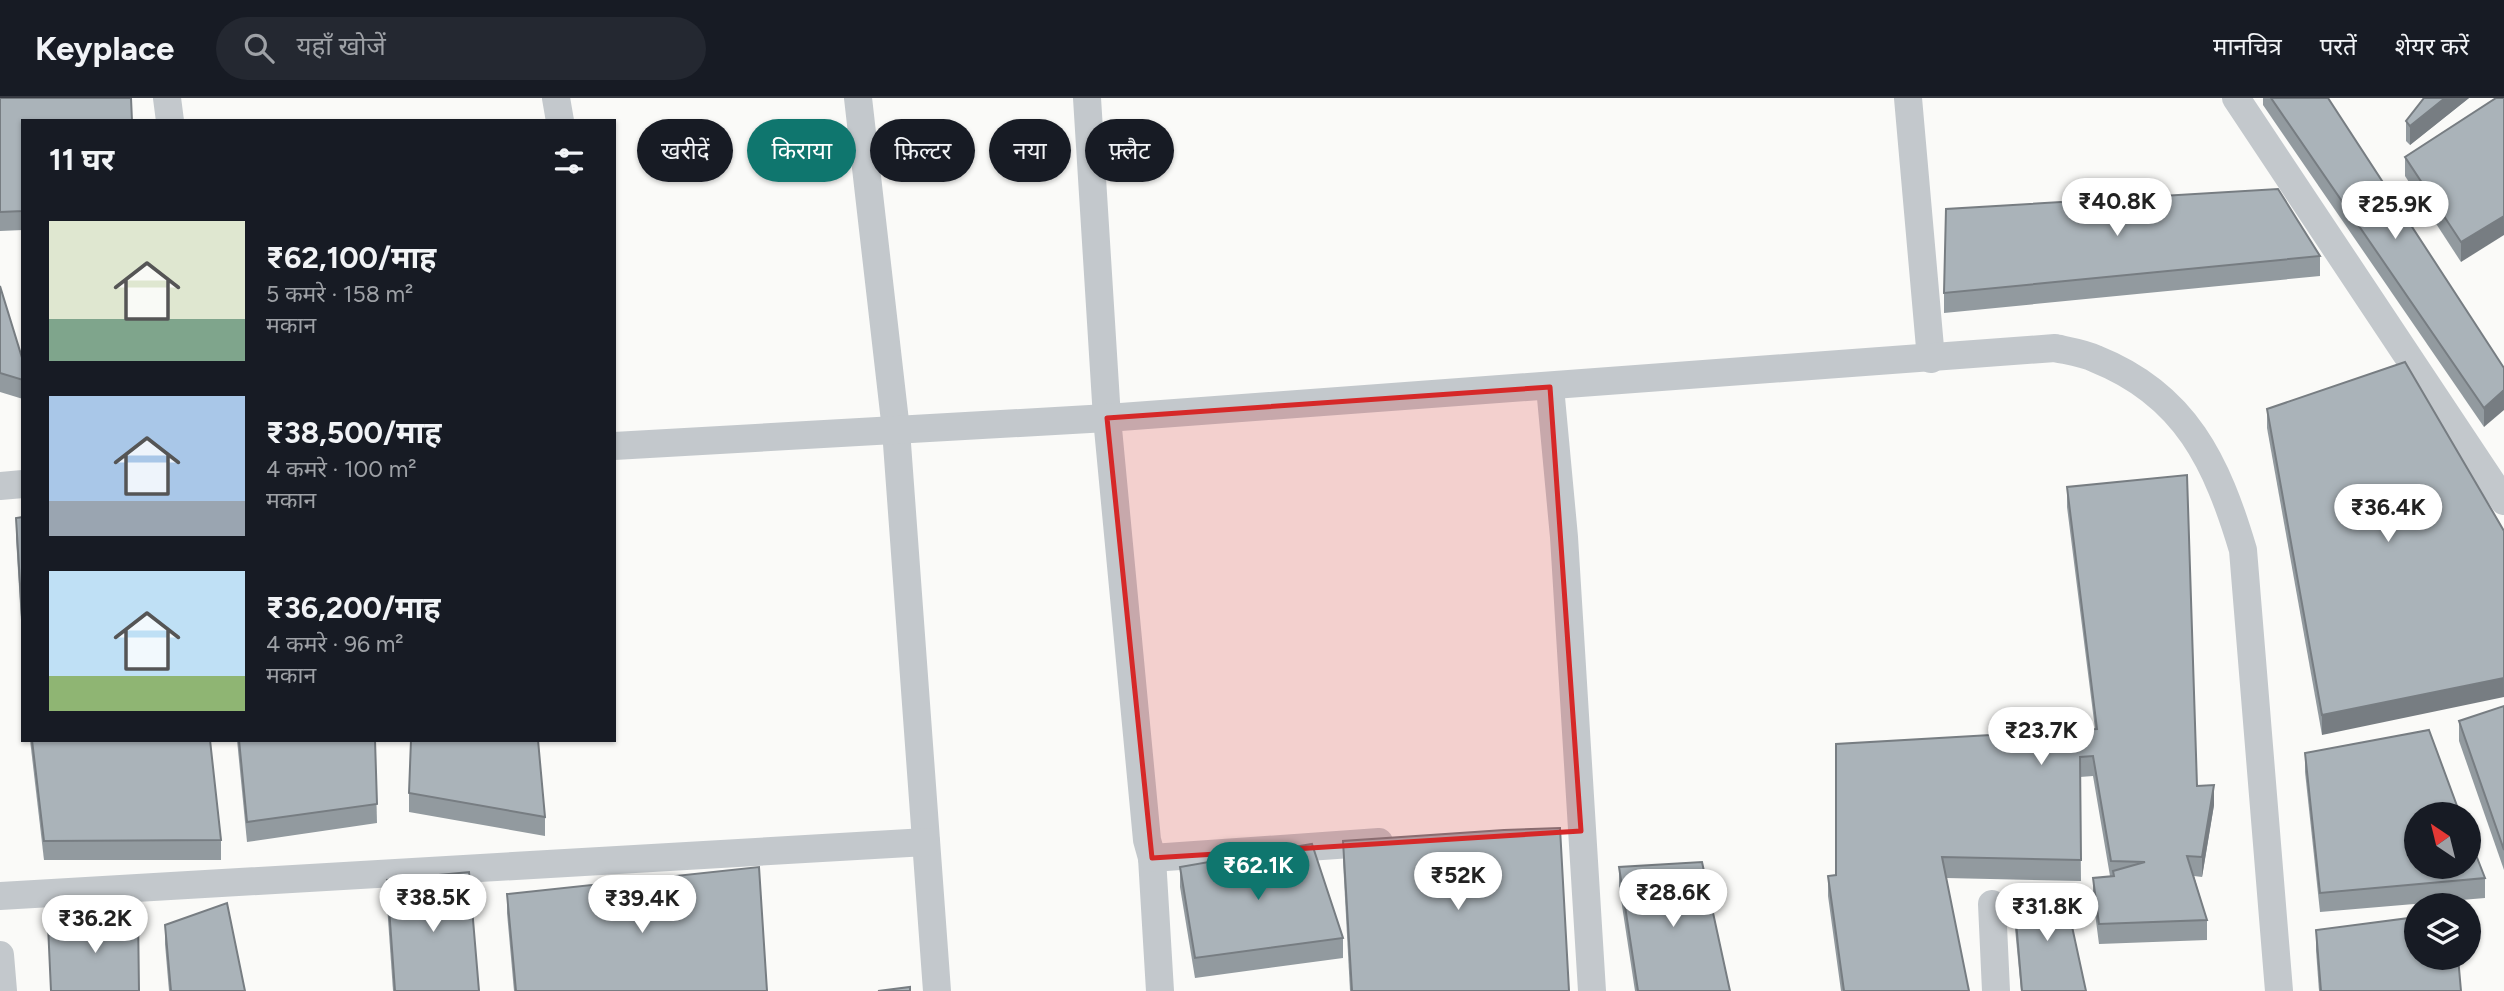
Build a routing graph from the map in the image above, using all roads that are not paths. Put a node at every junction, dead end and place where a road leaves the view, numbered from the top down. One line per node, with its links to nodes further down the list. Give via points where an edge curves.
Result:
1 (167, 98): 7 (street)
2 (555, 98): 8 (street)
3 (858, 98): 12 (street)
4 (1087, 98): 11 (street)
5 (1908, 98): 9 (street)
6 (2236, 98): 16 (street)
7 (170, 119)
8 (560, 119)
9 (1931, 359): 10 (street); 28 (street, via 2055,348 2095,358 2147,386 2179,416 2204,449 2243,550)
10 (1550, 387): 11 (street); 26 (street, via 1563,537 1570,831)
11 (1107, 418): 12 (street); 19 (street)
12 (896, 430): 13 (street); 18 (street)
13 (616, 446)
14 (21, 484): 15 (street)
15 (0, 486)
16 (2504, 501)
17 (1400, 840): 19 (street)
18 (926, 842): 20 (street); 24 (street)
19 (1152, 858): 25 (street)
20 (0, 896)
21 (1992, 904): 27 (street)
22 (0, 955): 23 (street)
23 (3, 991)
24 (936, 991)
25 (1160, 991)
26 (1592, 991)
27 (1996, 991)
28 (2279, 991)

